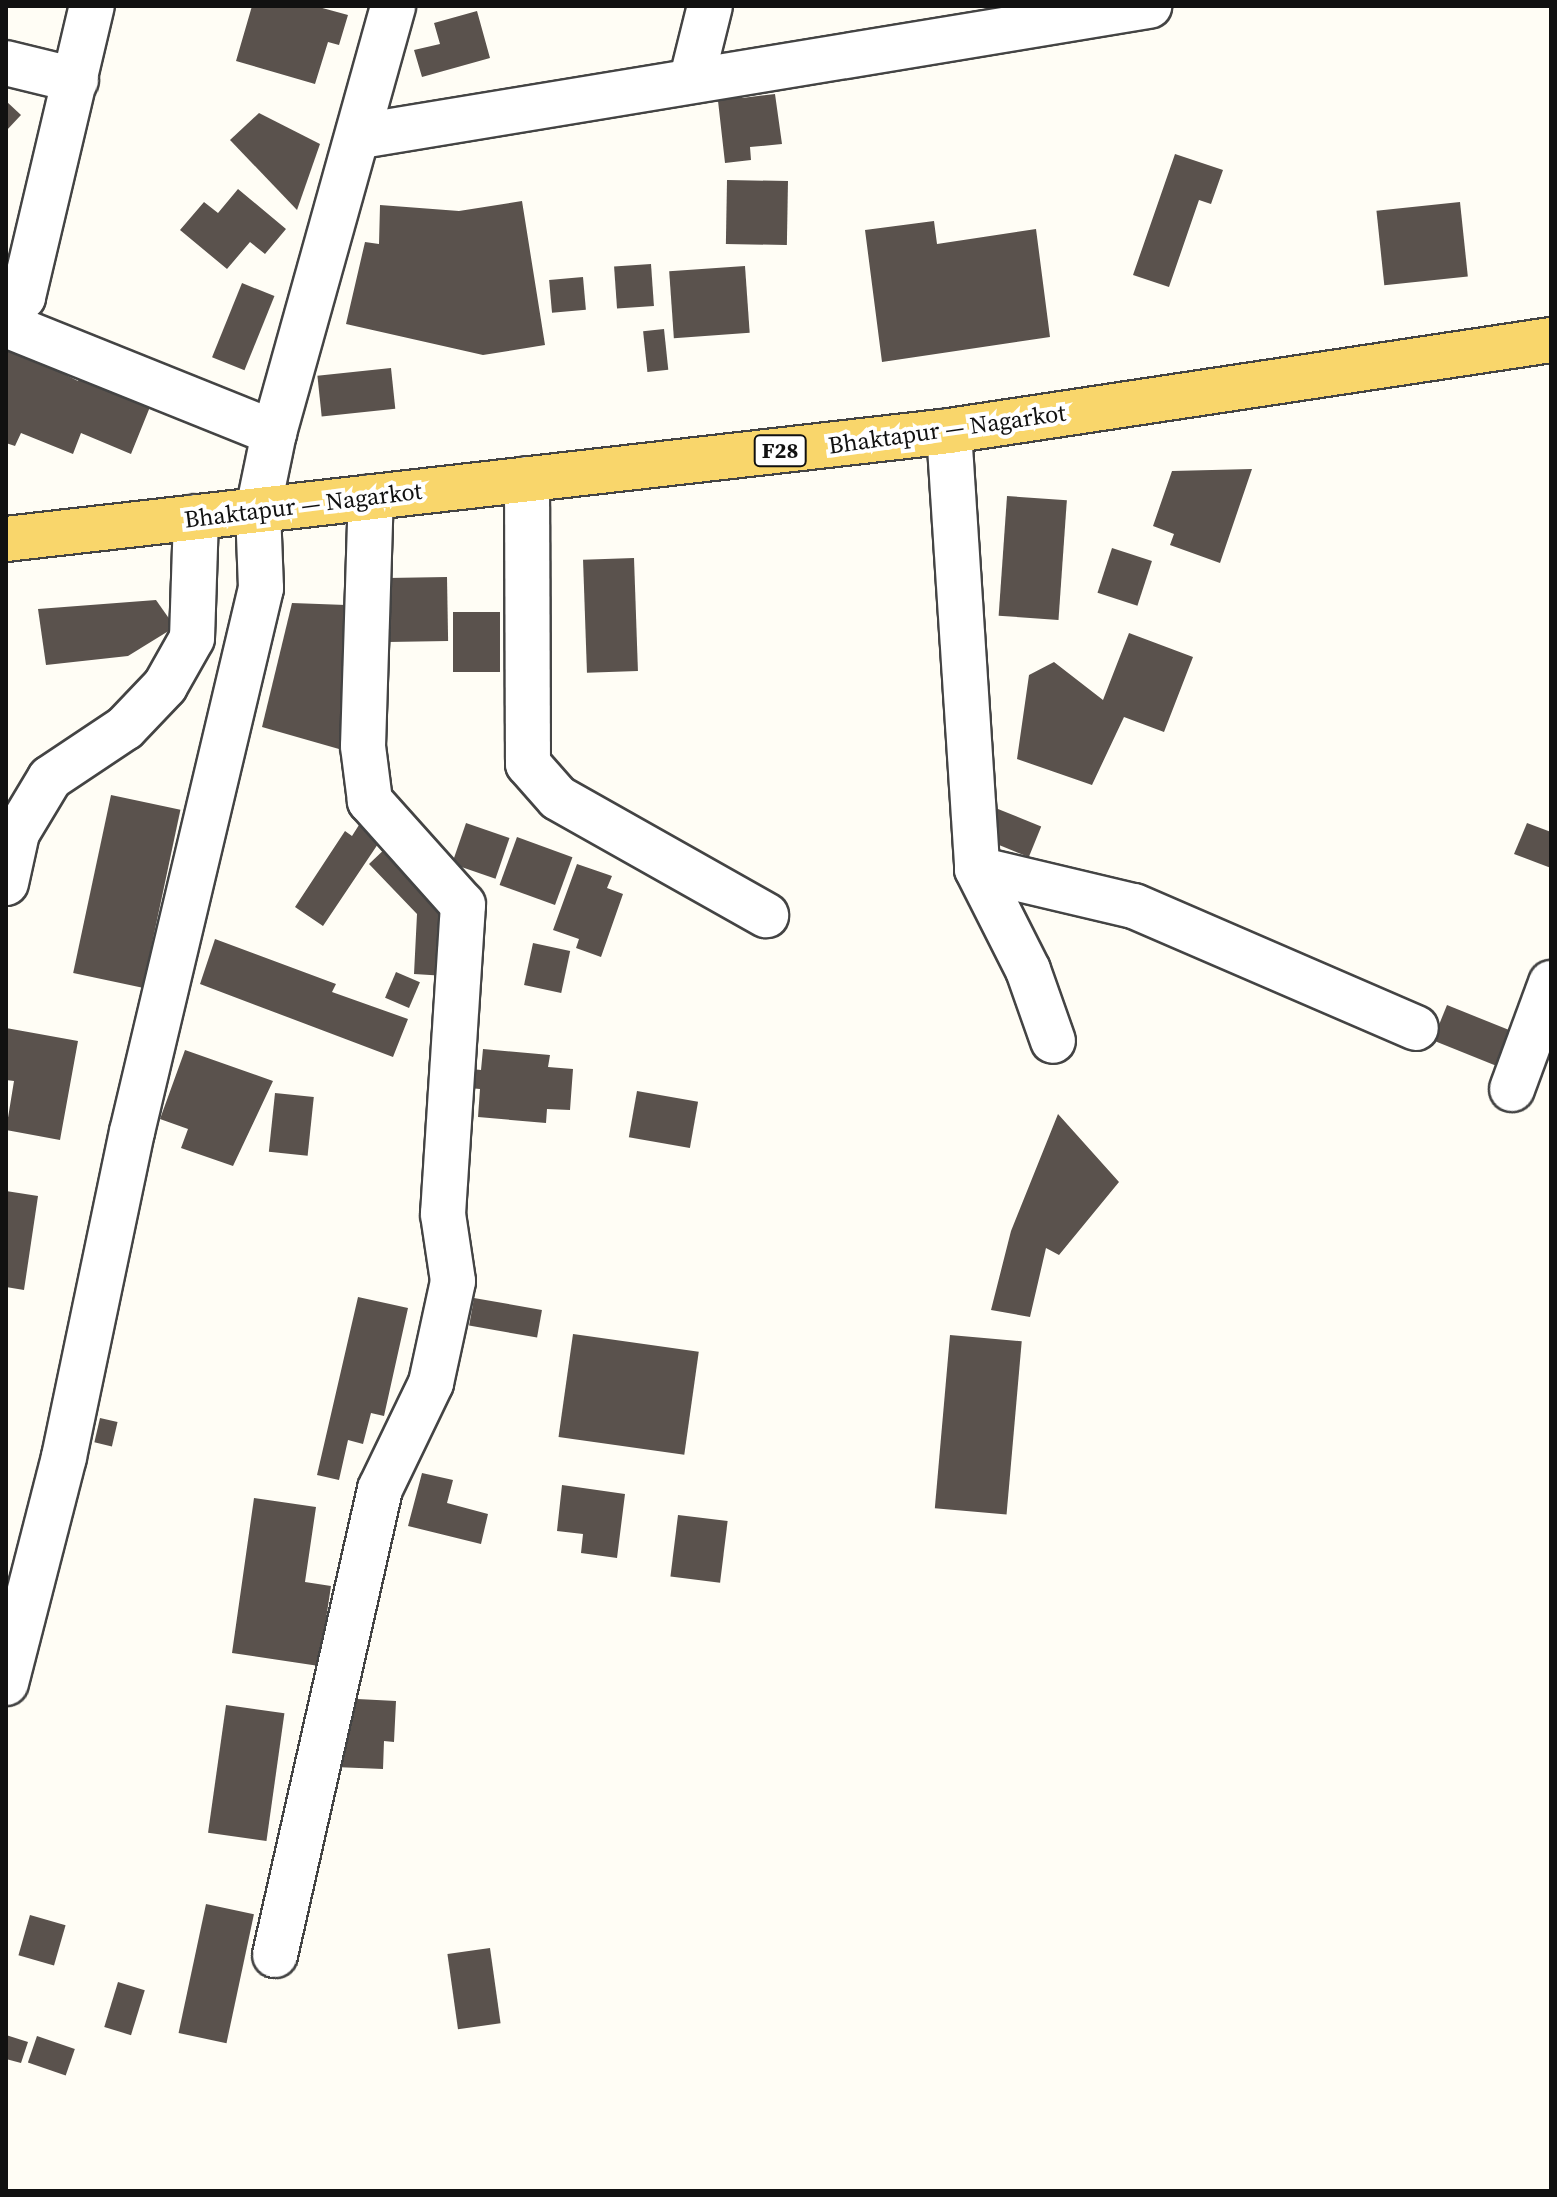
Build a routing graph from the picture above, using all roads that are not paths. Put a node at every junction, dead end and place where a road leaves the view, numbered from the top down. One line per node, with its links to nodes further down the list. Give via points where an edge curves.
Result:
1 (92, 6): 8 (street)
2 (393, 6): 9 (street)
3 (710, 6): 7 (street)
4 (1149, 6): 5 (street)
5 (1018, 17): 7 (street)
6 (6, 63): 8 (street)
7 (692, 78): 9 (street)
8 (76, 80): 10 (street, via 23,297)
9 (361, 136): 14 (street)
10 (6, 311)
11 (6, 325): 14 (street)
12 (1551, 340): 13 (main road, Bhaktapur — Nagarkot / F28)
13 (949, 431): 15 (main road, Bhaktapur — Nagarkot / F28); 20 (street)
14 (274, 433): 17 (street)
15 (527, 479): 16 (main road, Bhaktapur — Nagarkot / F28); 22 (street, via 528,764 558,798)
16 (371, 497): 17 (main road, Bhaktapur — Nagarkot / F28); 28 (street, via 363,746 370,801 463,905 443,1214 453,1281 431,1383 380,1489)
17 (258, 510): 18 (main road, Bhaktapur — Nagarkot / F28); 27 (street, via 261,588 132,1132 64,1457)
18 (196, 517): 19 (main road, Bhaktapur — Nagarkot / F28); 21 (street, via 192,638 165,686 125,728 50,778 17,833)
19 (6, 539)
20 (977, 869): 24 (street, via 1134,906); 25 (street, via 1028,970)
21 (6, 883)
22 (766, 915)
23 (1551, 983): 26 (street)
24 (1416, 1028)
25 (1053, 1041)
26 (1512, 1089)
27 (6, 1683)
28 (275, 1955)

